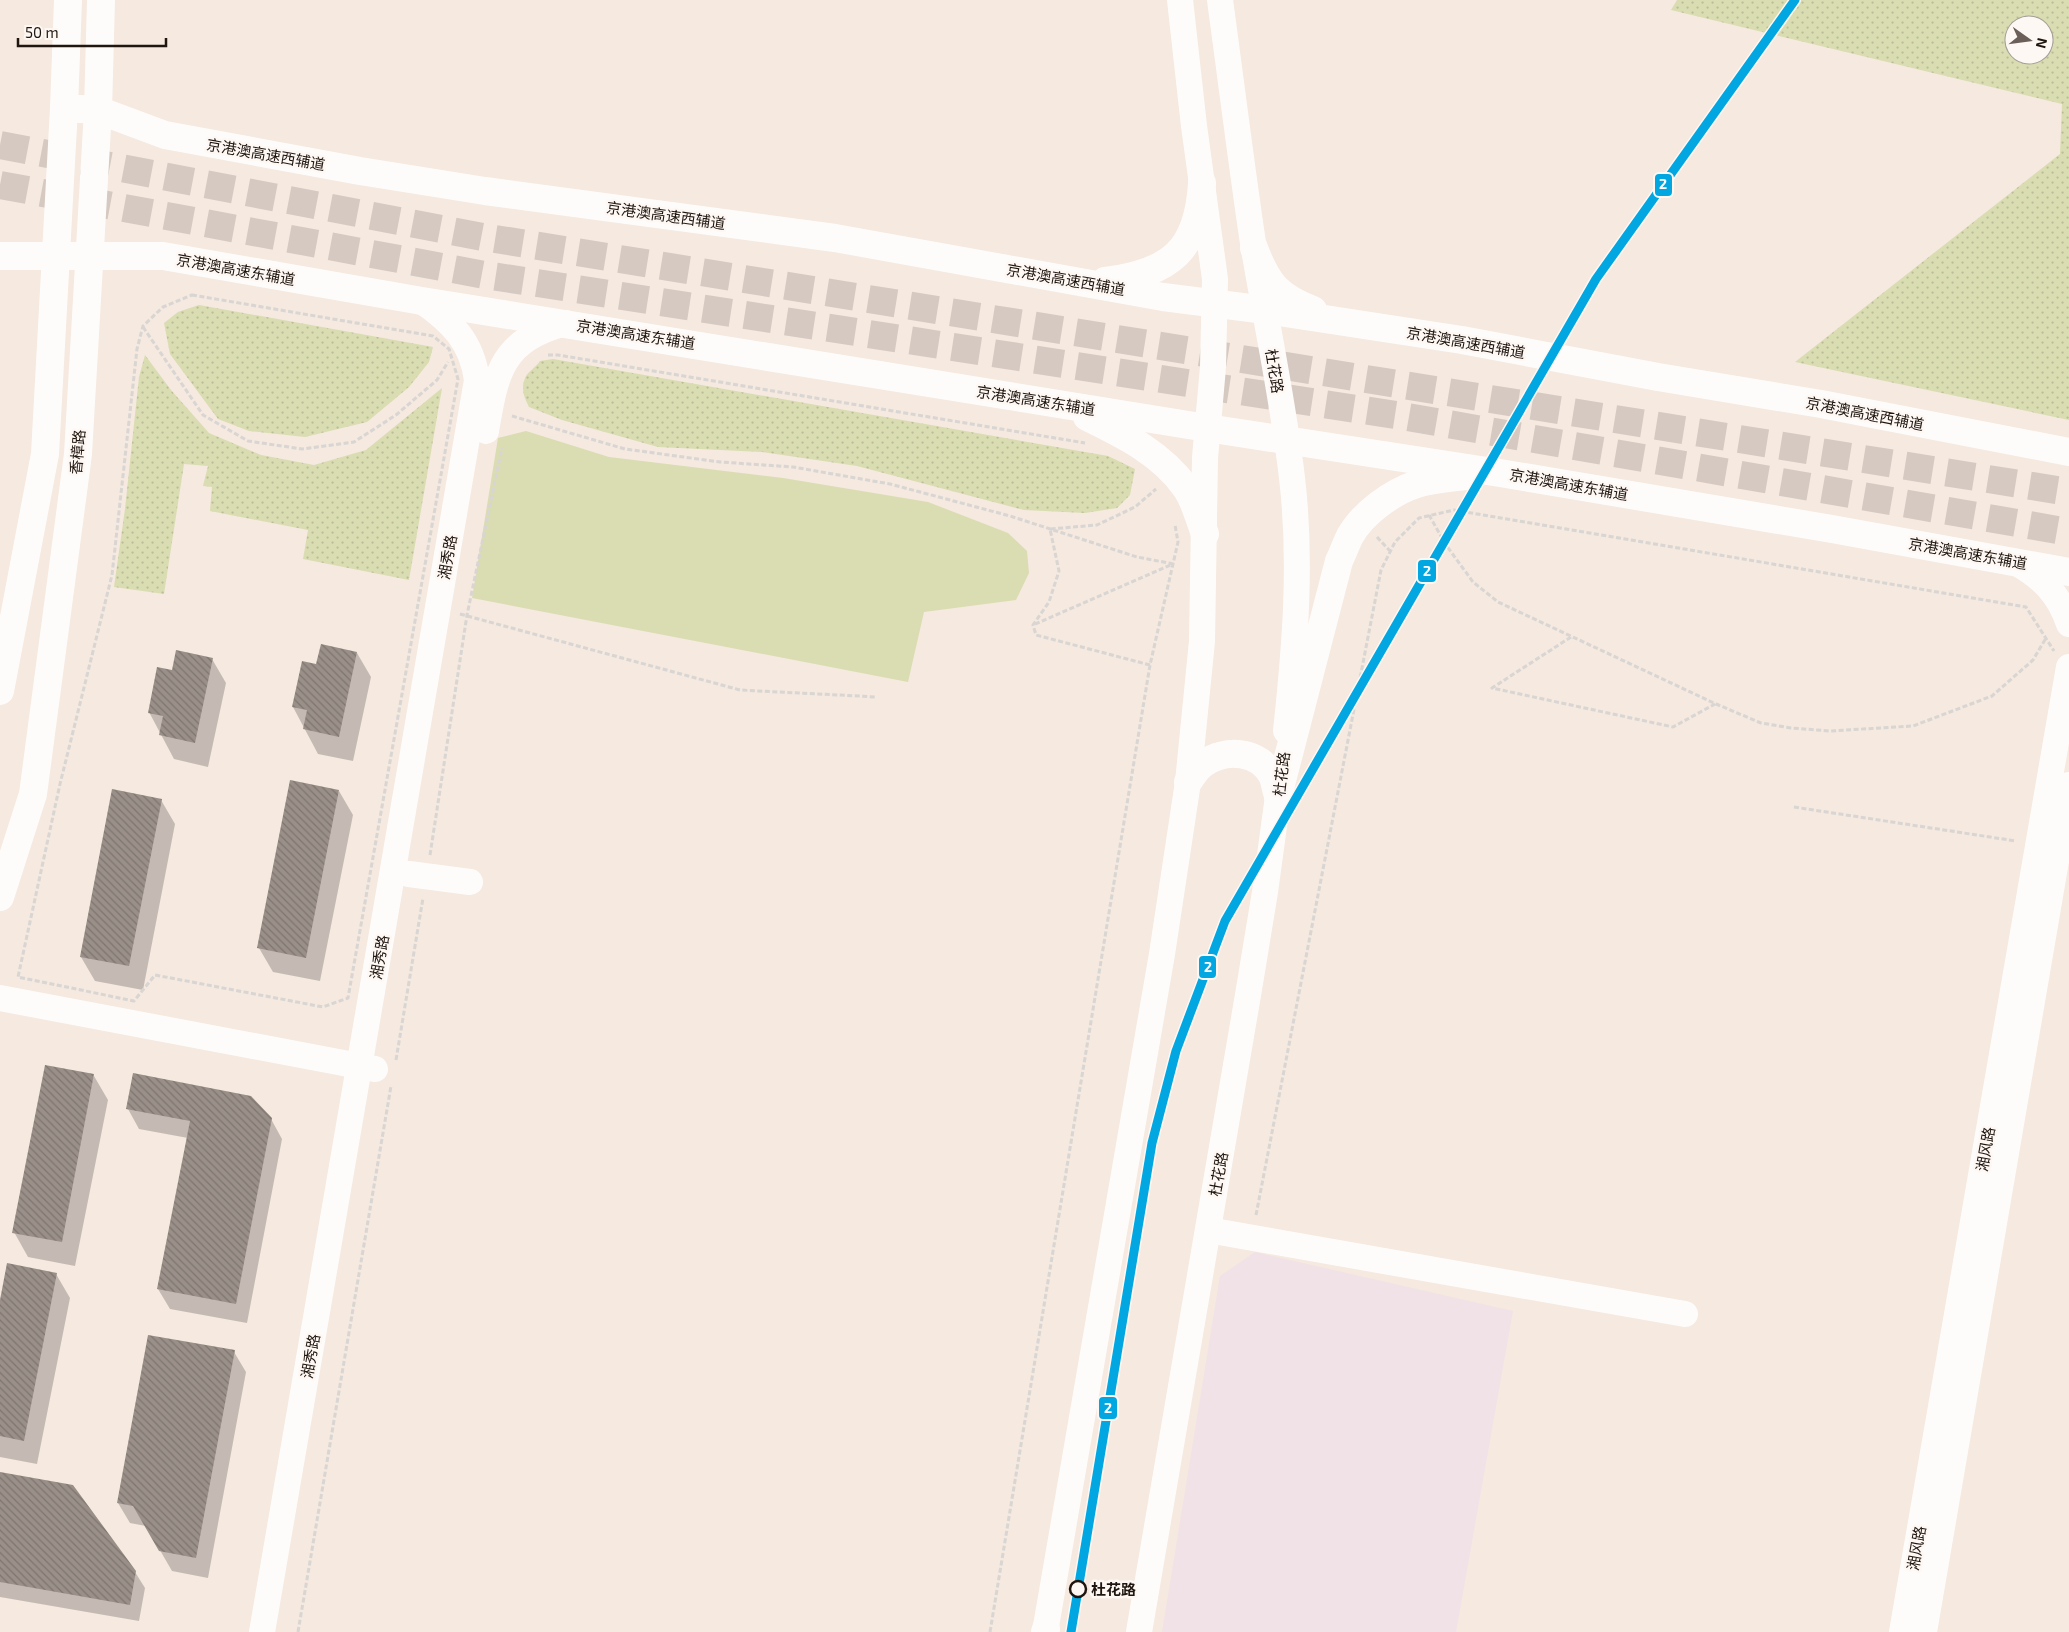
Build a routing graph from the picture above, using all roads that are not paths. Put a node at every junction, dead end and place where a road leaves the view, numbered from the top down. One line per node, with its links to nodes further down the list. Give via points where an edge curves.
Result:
1 (68, 0): 5 (main road)
2 (101, 0): 6 (main road, 香樟路)
3 (1180, 0): 7 (street)
4 (1220, 0): 8 (street, 杜花路)
5 (64, 108): 6 (main road, 京港澳高速西辅道); 10 (main road)
6 (98, 110): 11 (main road, 香樟路); 12 (main road, 京港澳高速西辅道, via 165,135 360,171 835,238)
7 (1202, 183): 12 (main road, via 1201,204 1190,238 1168,262 1133,276); 14 (street)
8 (1254, 248): 15 (street, 杜花路); 17 (main road, via 1263,271 1283,295 1310,309)
9 (0, 256): 10 (main road, 京港澳高速东辅道)
10 (56, 256): 11 (main road, 京港澳高速东辅道); 28 (main road, via 44,454)
11 (89, 256): 13 (main road, 京港澳高速东辅道, via 163,256); 34 (main road, 香樟路, via 78,454 33,794)
12 (1082, 282): 14 (main road, 京港澳高速西辅道)
13 (422, 301): 16 (main road, 京港澳高速东辅道); 36 (street, 湘秀路, via 442,315 465,342 474,362 477,380)
14 (1216, 304): 15 (main road, 京港澳高速西辅道); 19 (street)
15 (1266, 310): 17 (main road, 京港澳高速西辅道); 20 (street, 杜花路)
16 (566, 323): 18 (main road, 京港澳高速东辅道); 32 (street, 湘秀路, via 522,341 499,372 489,412)
17 (1357, 324): 21 (main road, 京港澳高速西辅道, via 1821,404)
18 (1053, 403): 19 (main road, 京港澳高速东辅道); 23 (main road, via 1107,427 1153,454 1187,490)
19 (1207, 428): 20 (main road, 京港澳高速东辅道); 23 (street)
20 (1286, 440): 22 (main road, 京港澳高速东辅道); 31 (street, 杜花路, via 1298,570 1295,639)
21 (2069, 452)
22 (1500, 473): 24 (main road, 京港澳高速东辅道); 31 (main road, via 1453,478 1398,492 1362,520 1351,535 1339,561)
23 (1205, 534): 29 (street, via 1202,642)
24 (2014, 562): 25 (main road, 京港澳高速东辅道); 26 (street, via 2044,581 2064,610)
25 (2069, 572)
26 (2069, 624)
27 (2064, 661): 43 (street, 湘风路)
28 (0, 692)
29 (1188, 782): 31 (main road, via 1201,765 1211,759 1225,754 1241,754 1254,757 1266,766); 40 (street, via 1162,954)
30 (2069, 785): 44 (street, 湘风路)
31 (1278, 796): 37 (street, 杜花路, via 1250,986)
32 (418, 876): 33 (street); 36 (street, 湘秀路)
33 (470, 882)
34 (0, 897)
35 (0, 998): 36 (street)
36 (381, 1070): 41 (street, 湘秀路); 42 (street, 湘秀路)
37 (1208, 1230): 38 (street); 39 (street, 杜花路)
38 (1685, 1314)
39 (1140, 1630)
40 (1045, 1631)
41 (262, 1632)
42 (280, 1632)
43 (1902, 1632)
44 (1924, 1632)

